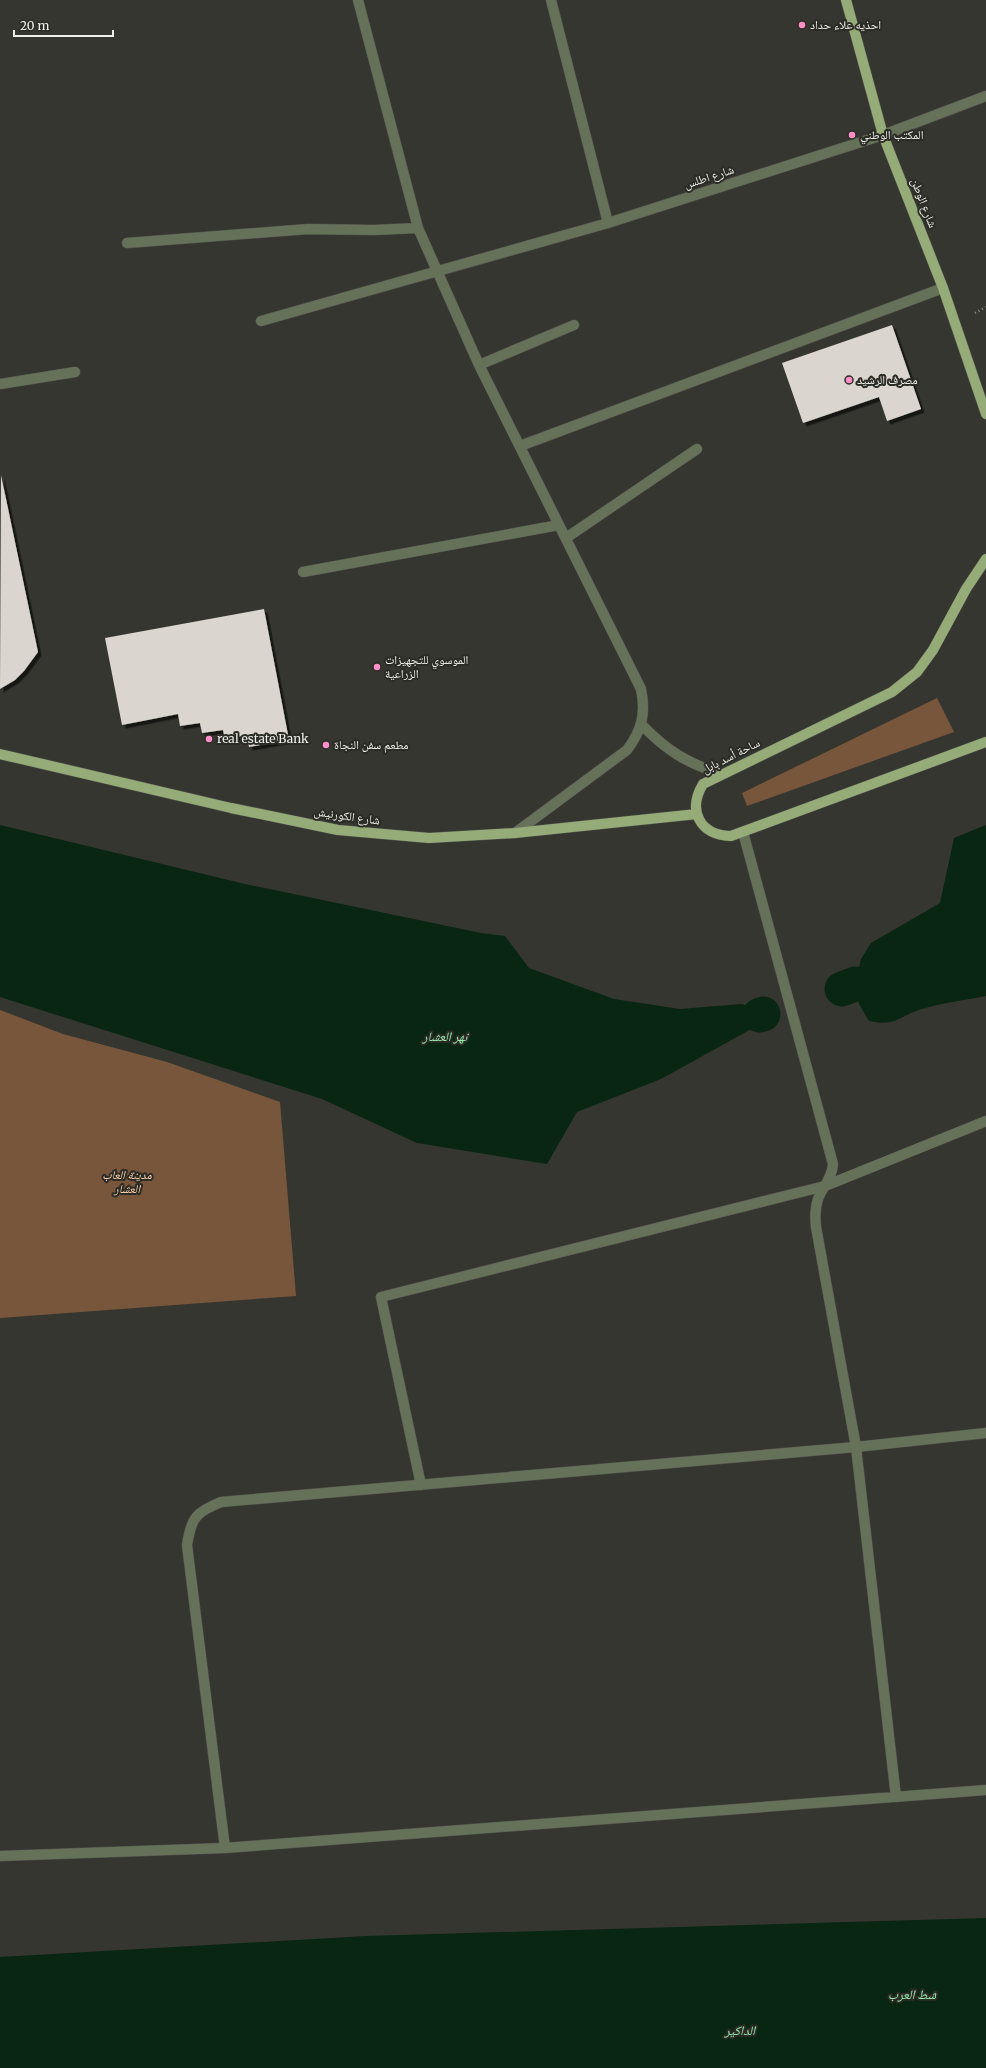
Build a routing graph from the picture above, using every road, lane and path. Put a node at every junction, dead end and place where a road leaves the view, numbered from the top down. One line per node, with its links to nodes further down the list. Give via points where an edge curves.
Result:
1 (358, 0): 7 (street)
2 (551, 0): 6 (street)
3 (846, 0): 5 (main road, شارع الوطن)
4 (986, 96): 5 (street, شارع اطلس)
5 (883, 135): 6 (street, شارع اطلس); 10 (main road, شارع الوطن)
6 (608, 223): 9 (street, شارع اطلس)
7 (418, 228): 8 (street, via 308,229); 9 (street)
8 (127, 243)
9 (436, 271): 11 (street, شارع اطلس); 13 (street)
10 (943, 288): 16 (main road, شارع الوطن); 17 (street)
11 (261, 321)
12 (574, 325): 13 (street)
13 (479, 365): 17 (street)
14 (75, 372): 15 (street)
15 (0, 384)
16 (986, 414)
17 (520, 446): 19 (street)
18 (697, 449): 20 (street)
19 (559, 525): 20 (street); 22 (street)
20 (566, 538): 23 (street, via 641,689 644,706)
21 (986, 559): 26 (main road, ساحة أسد بابل, via 966,589 933,650 912,676 892,692)
22 (303, 572)
23 (642, 725): 26 (street, via 658,742 677,756); 29 (street, via 636,739 627,750)
24 (984, 745): 28 (main road)
25 (0, 754): 29 (main road, شارع الكورنيش, via 231,808 338,830 429,838)
26 (721, 774): 27 (main road, ساحة أسد بابل, via 703,784 697,794)
27 (696, 814): 28 (main road, via 702,824 718,835 731,836); 29 (main road, شارع الكورنيش)
28 (743, 832): 31 (street, via 833,1164 830,1180)
29 (515, 833)
30 (986, 1121): 31 (street)
31 (825, 1186): 33 (street, via 815,1212 816,1228); 34 (street, via 381,1297)
32 (986, 1433): 33 (street)
33 (856, 1447): 34 (street); 36 (street)
34 (421, 1485): 37 (street, via 221,1502 204,1509 190,1526 187,1545)
35 (986, 1790): 36 (street)
36 (896, 1797): 37 (street)
37 (225, 1848): 38 (street)
38 (0, 1856)

